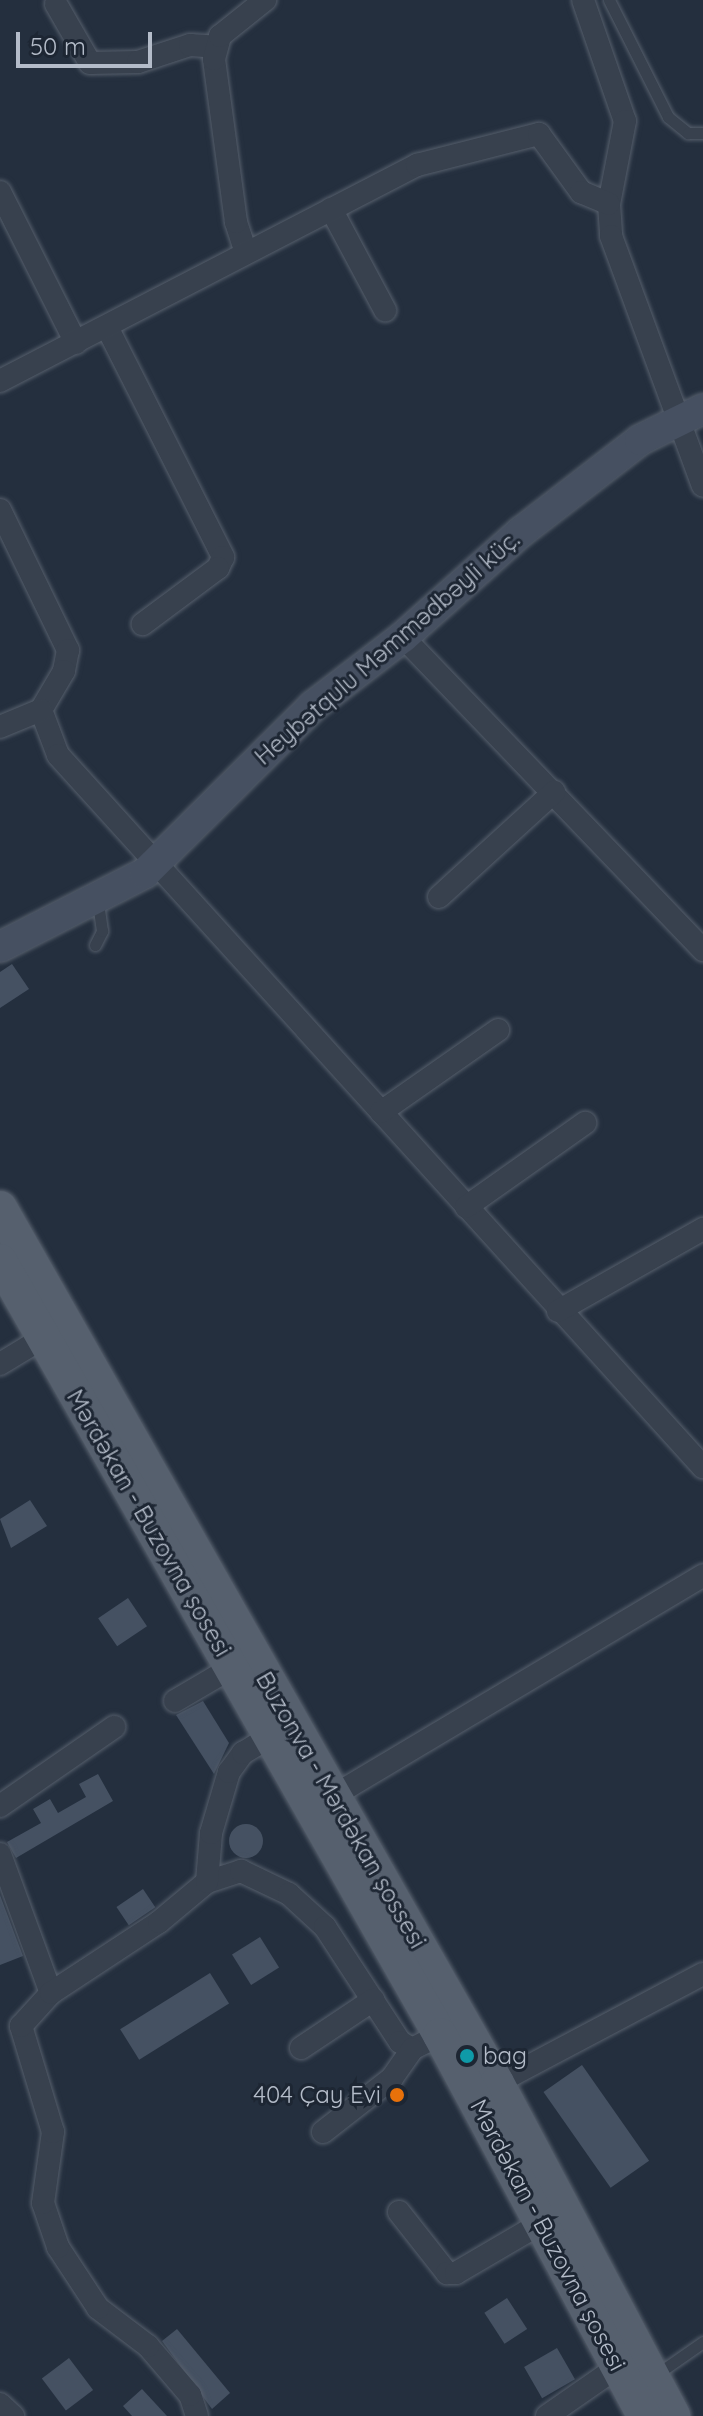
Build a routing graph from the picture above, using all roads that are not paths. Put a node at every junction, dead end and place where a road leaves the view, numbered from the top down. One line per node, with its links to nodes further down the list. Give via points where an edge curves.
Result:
1 (265, 0): 5 (street, via 230,25)
2 (583, 0): 8 (street, via 625,121)
3 (609, 0): 6 (lane, via 668,117 688,133)
4 (56, 4): 5 (street, via 90,63 138,62 190,45)
5 (216, 47): 10 (street, via 236,222)
6 (703, 133)
7 (0, 192): 13 (street)
8 (609, 204): 9 (street, via 581,192 548,140 530,133 483,153 417,165); 15 (street, via 617,255)
9 (331, 209): 10 (street); 11 (street)
10 (246, 253): 12 (street)
11 (385, 310)
12 (107, 327): 13 (street); 18 (street, via 223,557 218,568)
13 (76, 343): 14 (street)
14 (0, 381)
15 (692, 413): 16 (street); 19 (street, Heybətqulu Məmmədbəyli küç., via 640,440 521,532)
16 (703, 486)
17 (0, 510): 20 (street, via 68,650 64,671)
18 (143, 624)
19 (403, 637): 22 (street); 23 (street, Heybətqulu Məmmədbəyli küç., via 313,706)
20 (41, 710): 21 (street); 23 (street, via 58,755)
21 (0, 727)
22 (554, 792): 24 (street); 28 (street)
23 (156, 862): 25 (street, Heybətqulu Məmmədbəyli küç.); 30 (street)
24 (439, 897)
25 (98, 901): 26 (lane, via 102,931); 27 (street, Heybətqulu Məmmədbəyli küç., via 52,917)
26 (95, 945)
27 (0, 947)
28 (703, 950)
29 (498, 1030): 30 (street)
30 (381, 1112): 32 (street)
31 (585, 1123): 32 (street)
32 (466, 1207): 36 (street)
33 (0, 1208): 45 (main road, Buzonva - Mərdəkan şossesi)
34 (703, 1229): 36 (street)
35 (0, 1261): 37 (main road, Mərdəkan - Buzovna şosesi)
36 (558, 1311): 39 (street)
37 (43, 1338): 38 (street); 41 (main road, Mərdəkan - Buzovna şosesi)
38 (0, 1364)
39 (703, 1467)
40 (703, 1575): 45 (street)
41 (231, 1668): 42 (street); 44 (main road, Mərdəkan - Buzovna şosesi)
42 (175, 1701)
43 (114, 1727): 46 (street)
44 (270, 1737): 48 (street, via 243,1753 229,1772 211,1833); 52 (main road, Mərdəkan - Buzovna şosesi)
45 (333, 1796): 54 (main road, Buzonva - Mərdəkan şossesi)
46 (0, 1806)
47 (0, 1854): 50 (street)
48 (207, 1882): 50 (street, via 159,1922); 51 (street, via 241,1871 289,1894 325,1927)
49 (703, 1974): 54 (street)
50 (51, 1993): 63 (street, via 21,2026 53,2132 43,2203 50,2228 98,2308 148,2346 190,2395)
51 (373, 2000): 52 (street, via 400,2042); 53 (street)
52 (426, 2042): 55 (street, via 392,2078); 57 (main road, Mərdəkan - Buzovna şosesi)
53 (301, 2048)
54 (497, 2083): 60 (main road, Buzonva - Mərdəkan şossesi)
55 (323, 2132)
56 (399, 2212): 57 (street, via 447,2273 456,2273)
57 (543, 2222): 59 (main road, Mərdəkan - Buzovna şosesi)
58 (703, 2342): 60 (lane)
59 (619, 2366): 64 (street); 65 (main road, Mərdəkan - Buzovna şosesi)
60 (653, 2377): 66 (main road, Buzonva - Mərdəkan şossesi)
61 (0, 2404): 62 (street)
62 (13, 2416)
63 (197, 2416)
64 (547, 2416)
65 (644, 2416)
66 (673, 2416)

